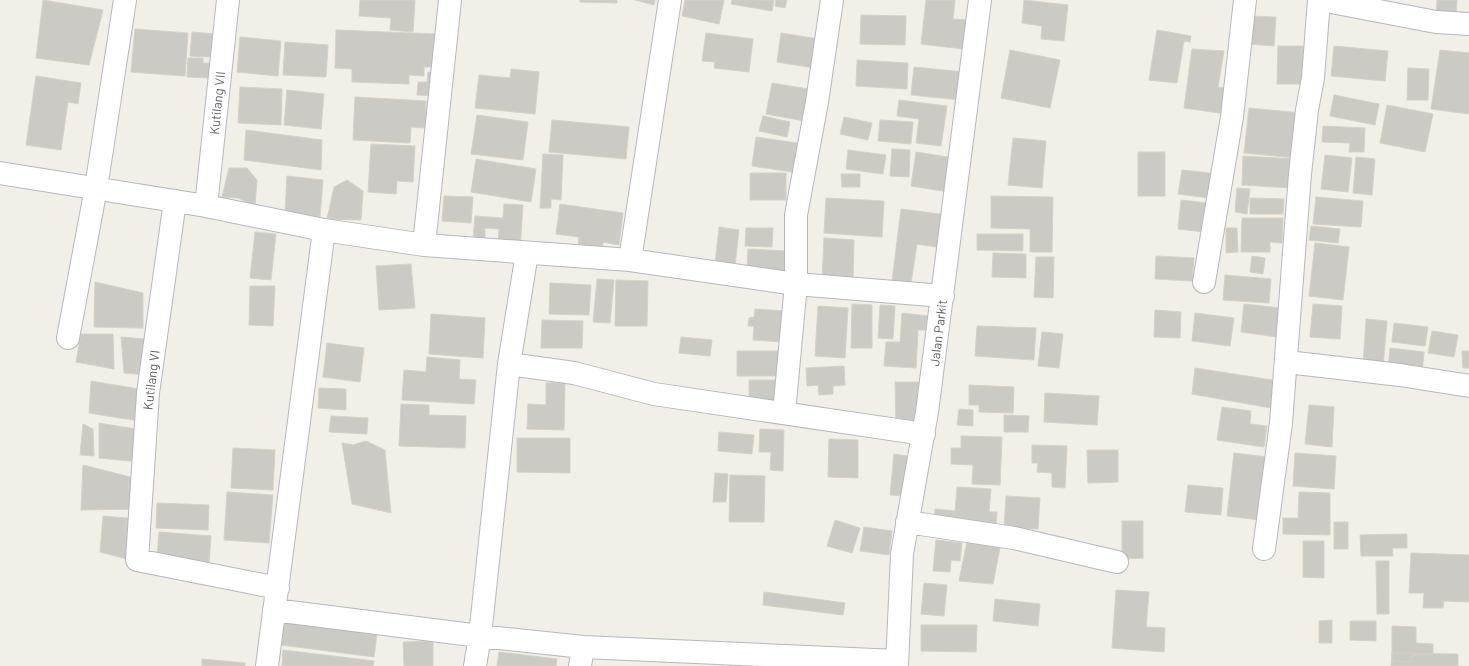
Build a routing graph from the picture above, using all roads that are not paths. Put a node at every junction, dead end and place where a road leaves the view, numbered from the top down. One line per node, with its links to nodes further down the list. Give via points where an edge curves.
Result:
1 (125, 0): 11 (street)
2 (228, 0): 13 (street, Kutilang VII)
3 (450, 0): 15 (street)
4 (670, 0): 17 (street)
5 (832, 0): 19 (street, via 817,102 796,215)
6 (980, 0): 20 (street, Jalan Parkit)
7 (1245, 0): 18 (street, via 1232,117)
8 (1320, 0): 9 (street, via 1436,22); 22 (street, via 1300,174)
9 (1469, 24)
10 (0, 173): 11 (street)
11 (96, 188): 12 (street); 21 (street)
12 (175, 201): 13 (street); 30 (street, Kutilang VI, via 148,393 137,560)
13 (206, 206): 14 (street)
14 (324, 230): 15 (street); 30 (street)
15 (424, 245): 16 (street)
16 (527, 253): 17 (street); 23 (street)
17 (630, 260): 19 (street)
18 (1204, 282)
19 (796, 284): 20 (street); 25 (street)
20 (943, 296): 26 (street, Jalan Parkit)
21 (68, 338)
22 (1287, 362): 24 (street); 28 (street)
23 (509, 364): 25 (street, via 574,373 654,394); 31 (street)
24 (1469, 386)
25 (784, 413): 26 (street)
26 (924, 434): 27 (street, Jalan Parkit)
27 (906, 522): 29 (street, via 1014,538); 33 (street, Jalan Parkit)
28 (1264, 549)
29 (1117, 562)
30 (276, 598): 31 (street); 34 (street)
31 (480, 636): 32 (street); 35 (street)
32 (582, 657): 33 (street)
33 (897, 663)
34 (267, 666)
35 (475, 666)

